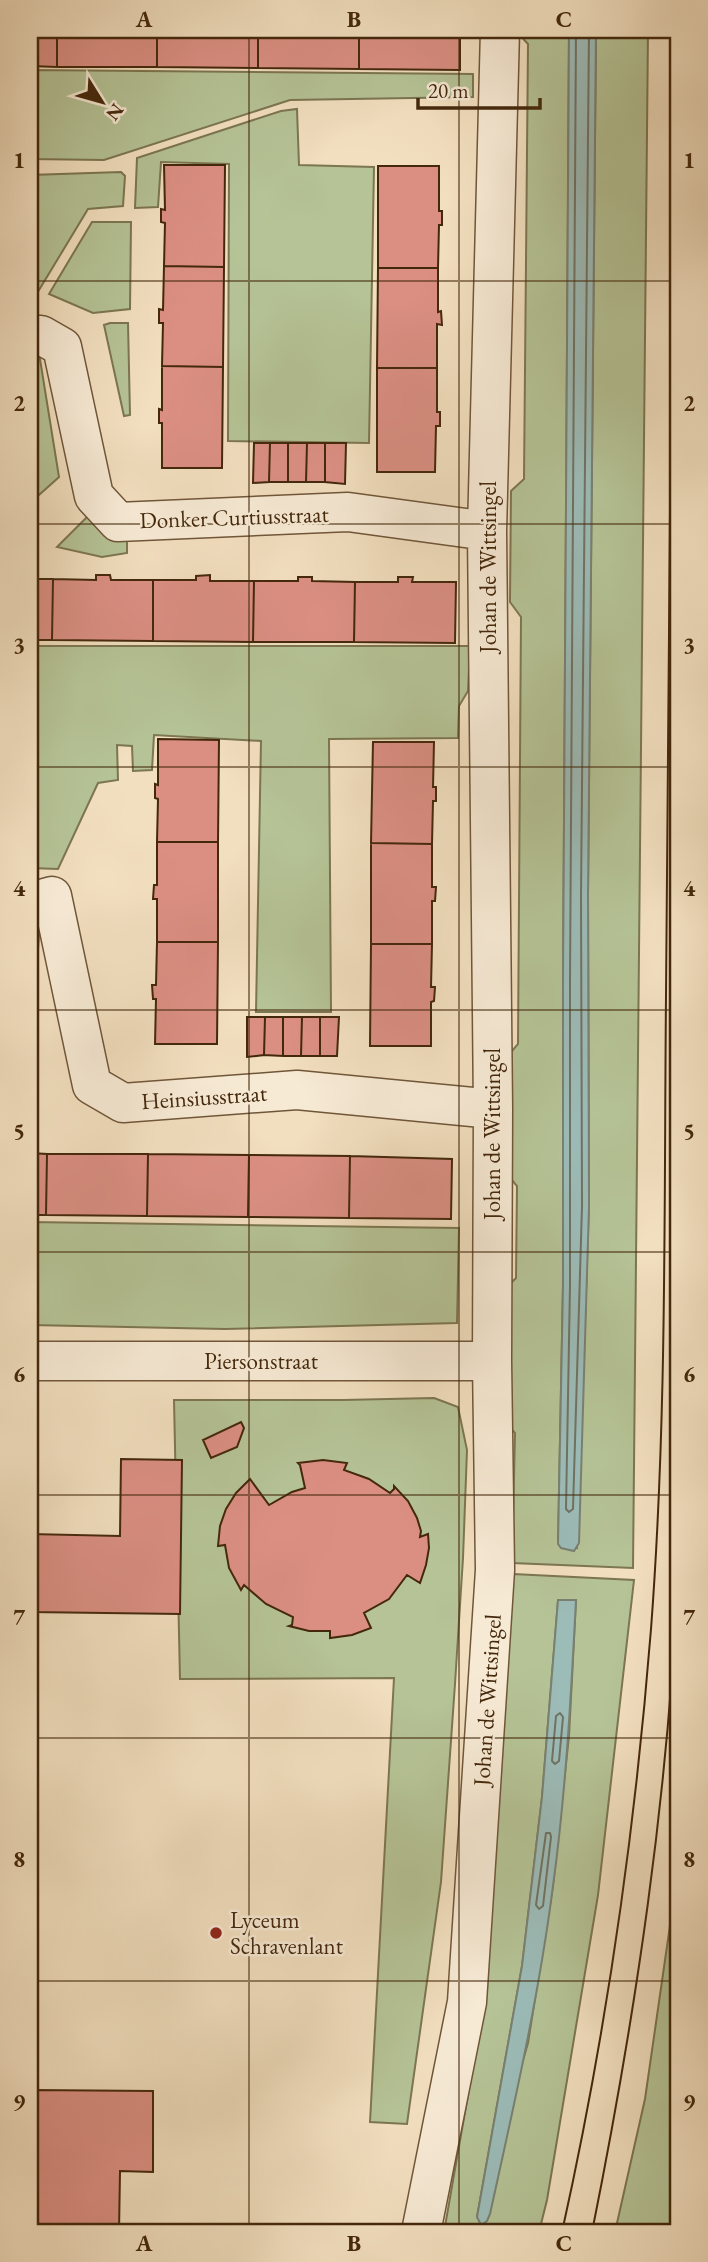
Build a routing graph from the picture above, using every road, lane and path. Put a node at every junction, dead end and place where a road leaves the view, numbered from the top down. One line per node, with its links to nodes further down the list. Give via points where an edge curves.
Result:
1 (500, 30): 3 (street, Johan de Wittsingel)
2 (30, 336): 3 (street, Donker Curtiusstraat, via 41,335 62,347 94,496 118,522 348,512)
3 (487, 531): 5 (street, Johan de Wittsingel)
4 (30, 902): 5 (street, Heinsiusstraat, via 52,896 92,1085 123,1102 297,1090)
5 (493, 1109): 7 (street, Johan de Wittsingel)
6 (30, 1361): 7 (street, Piersonstraat)
7 (492, 1361): 8 (street, Johan de Wittsingel, via 495,1570 467,2002)
8 (421, 2232)

